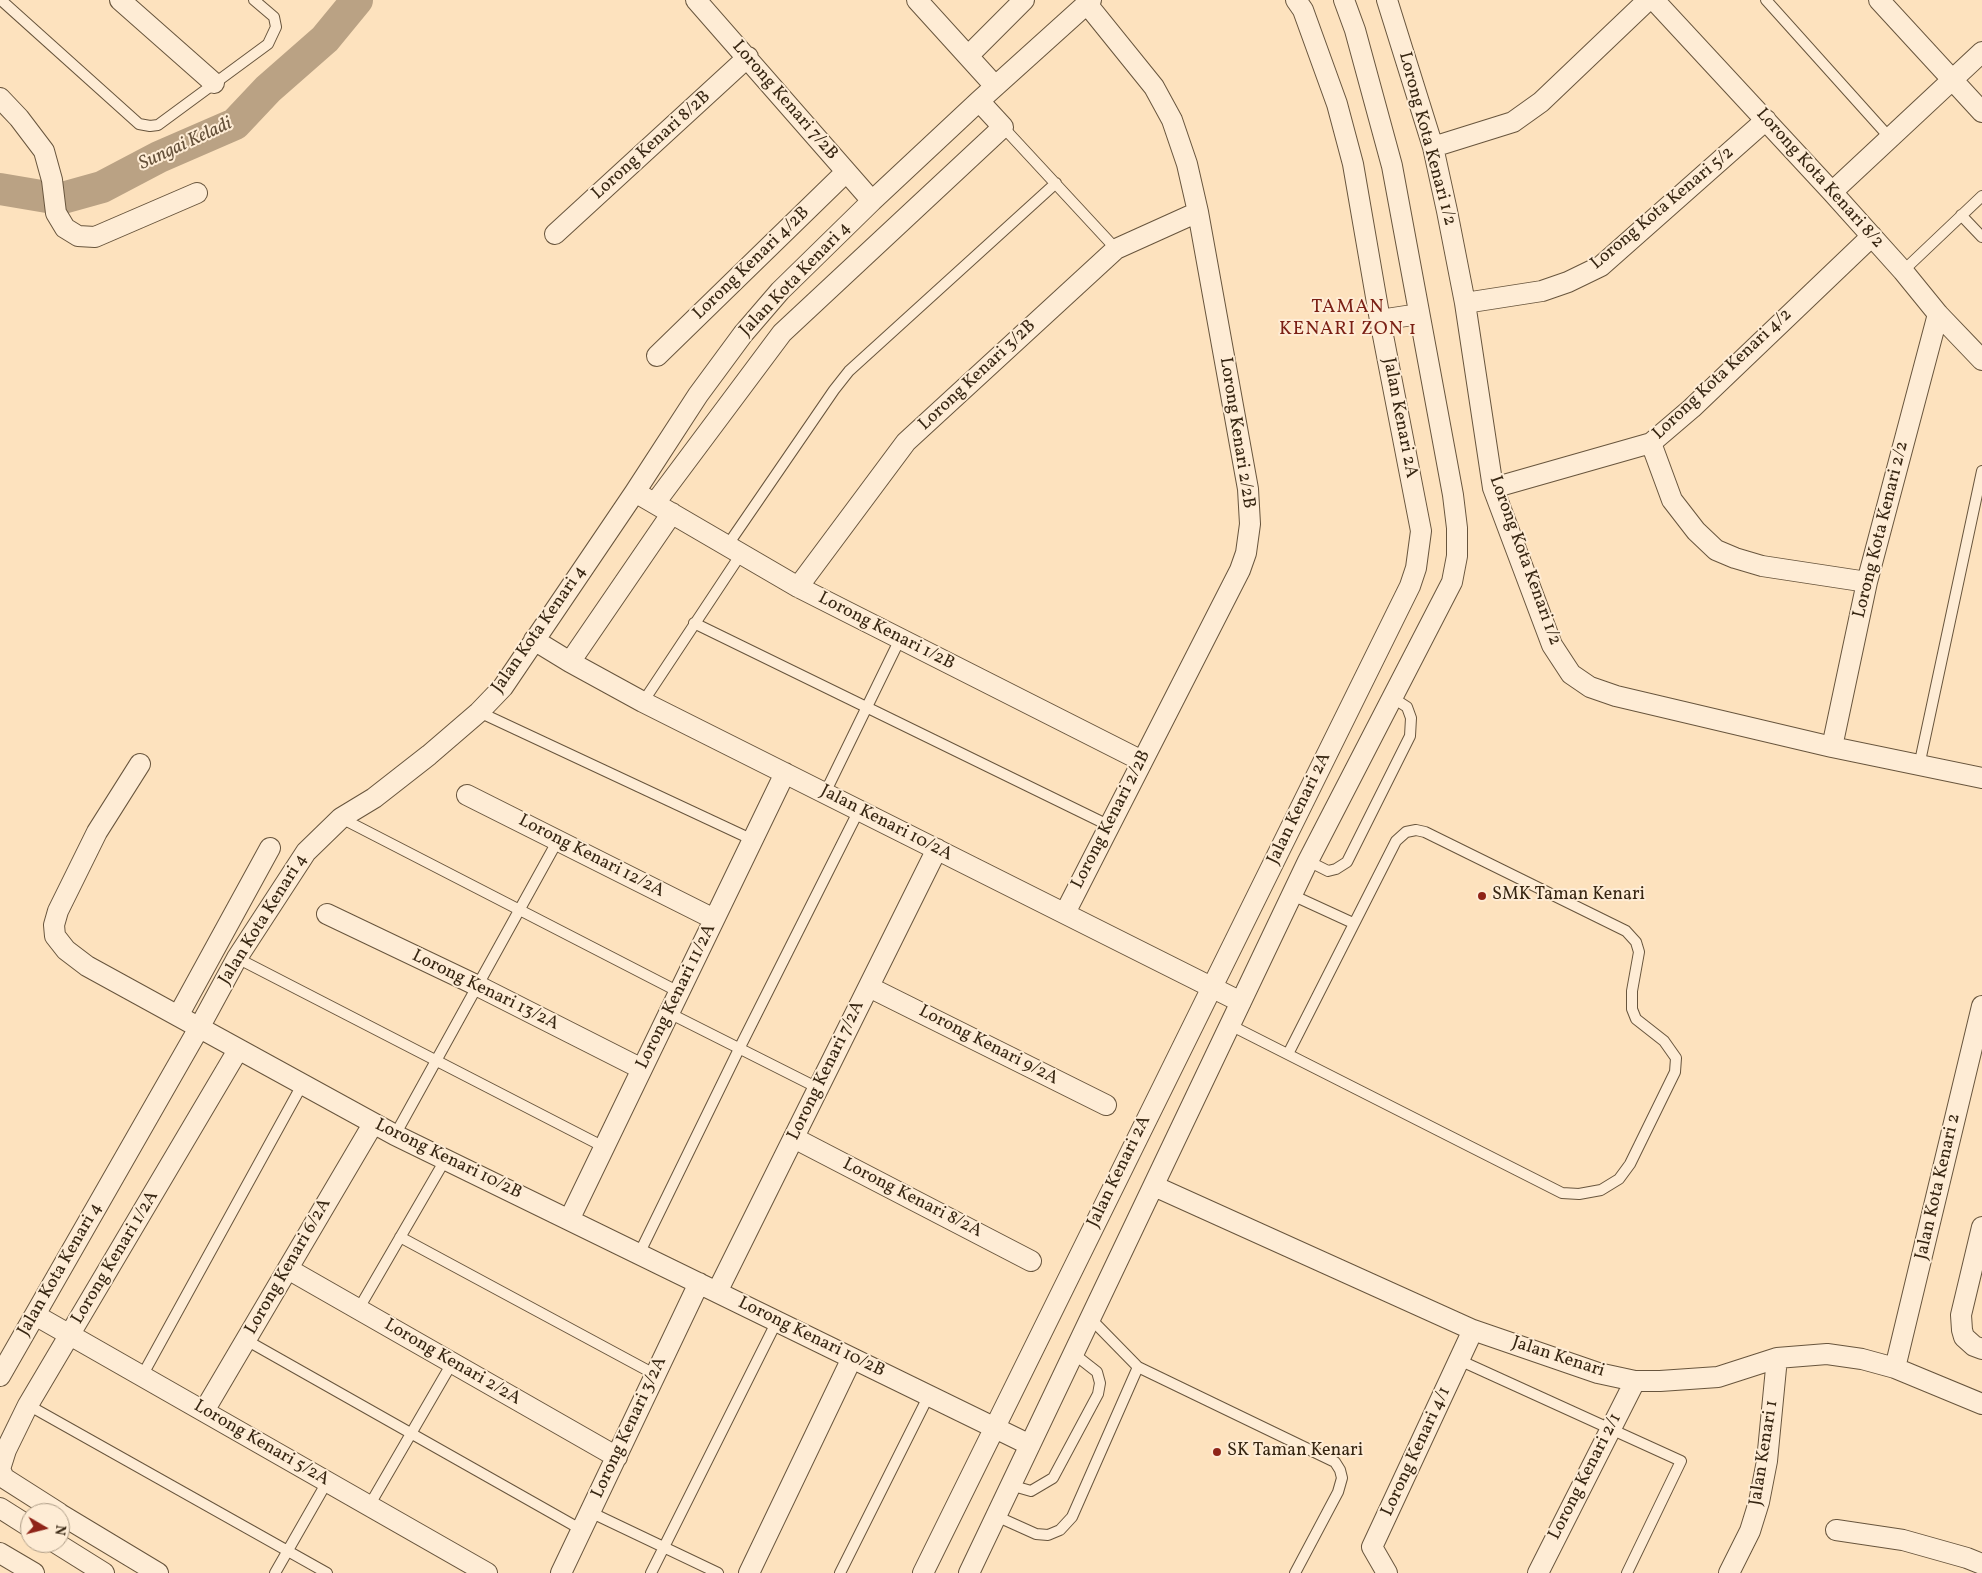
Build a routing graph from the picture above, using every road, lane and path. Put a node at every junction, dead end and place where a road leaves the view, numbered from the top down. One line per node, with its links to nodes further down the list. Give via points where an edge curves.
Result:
1 (1, 0): 19 (lane, via 139,124 158,124)
2 (120, 0): 19 (street)
3 (254, 0): 19 (lane, via 274,17 276,27 273,36 268,44)
4 (696, 0): 17 (street, Lorong Kenari 7/2B)
5 (917, 0): 16 (street)
6 (1024, 0): 16 (street)
7 (1296, 0): 44 (street, Jalan Kenari 2A, via 1303,10 1337,104 1353,164)
8 (1344, 0): 42 (street, Jalan Kenari 2A, via 1392,166)
9 (1387, 0): 27 (street, Lorong Kota Kenari 1/2)
10 (1648, 0): 27 (street, via 1541,102 1513,122)
11 (1654, 0): 24 (street, Lorong Kota Kenari 8/2)
12 (1766, 0): 26 (lane)
13 (1880, 0): 18 (street)
14 (1089, 2): 20 (street, Jalan Kota Kenari 4); 34 (street, Lorong Kenari 2/2B, via 1154,87 1172,120)
15 (1982, 52): 18 (street)
16 (968, 56): 20 (street)
17 (748, 58): 28 (street, Lorong Kenari 7/2B); 36 (street, Lorong Kenari 8/2B)
18 (1952, 79): 23 (street); 26 (street)
19 (214, 83)
20 (995, 86): 22 (street, Jalan Kota Kenari 4)
21 (0, 98): 31 (street, via 44,151 56,213 66,228 78,236 95,237)
22 (979, 101): 25 (street); 33 (street, Jalan Kota Kenari 4)
23 (1982, 112)
24 (1766, 120): 30 (street, Lorong Kota Kenari 8/2); 41 (street, Lorong Kota Kenari 5/2, via 1602,266 1542,291)
25 (1003, 126): 29 (lane); 51 (street, via 782,333)
26 (1890, 138): 30 (street)
27 (1432, 147): 41 (street, Lorong Kota Kenari 1/2)
28 (846, 172): 33 (street, Lorong Kenari 7/2B); 45 (street, Lorong Kenari 4/2B)
29 (1056, 183): 39 (lane); 52 (lane, via 849,371)
30 (1832, 192): 37 (street, Lorong Kota Kenari 8/2)
31 (197, 193)
32 (1982, 196): 35 (lane)
33 (872, 202): 50 (street, Jalan Kota Kenari 4, via 780,291 743,334 698,395)
34 (1198, 212): 39 (street, Lorong Kenari 3/2B); 64 (street, Lorong Kenari 2/2B, via 1248,489 1250,524 1240,570)
35 (1961, 215): 38 (lane); 40 (lane)
36 (556, 234)
37 (1872, 236): 40 (street, Lorong Kota Kenari 8/2); 47 (street, Lorong Kota Kenari 4/2)
38 (1982, 237)
39 (1116, 249): 54 (street, Lorong Kenari 3/2B, via 906,442)
40 (1903, 271): 43 (street, Lorong Kota Kenari 8/2)
41 (1465, 303): 49 (street, Lorong Kota Kenari 1/2)
42 (1419, 314): 44 (street); 59 (street, Jalan Kenari 2A, via 1453,495 1457,556 1452,582)
43 (1938, 314): 46 (street, Lorong Kota Kenari 8/2); 53 (street, Lorong Kota Kenari 2/2)
44 (1380, 320): 88 (street, Jalan Kenari 2A, via 1421,531 1416,568)
45 (657, 356)
46 (1982, 360)
47 (1651, 443): 49 (street, Lorong Kota Kenari 4/2); 53 (street, via 1672,500 1716,550 1762,566)
48 (1982, 471): 66 (lane)
49 (1493, 488): 63 (street, Lorong Kota Kenari 1/2, via 1552,645 1571,674 1590,687 1616,696)
50 (635, 492): 51 (street, Lorong Kenari 1/2B); 57 (street, Jalan Kota Kenari 4)
51 (664, 508): 52 (street, Lorong Kenari 1/2B); 58 (street)
52 (734, 550): 54 (street, Lorong Kenari 1/2B); 55 (lane)
53 (1867, 582): 63 (street, Lorong Kota Kenari 2/2)
54 (798, 587): 56 (street, Lorong Kenari 1/2B)
55 (694, 623): 60 (lane); 61 (lane)
56 (900, 639): 61 (lane); 64 (street, Lorong Kenari 1/2B)
57 (534, 640): 58 (street, Jalan Kenari 10/2A); 62 (street, Jalan Kota Kenari 4, via 503,687)
58 (570, 662): 60 (street, Jalan Kenari 10/2A)
59 (1393, 698): 78 (street, Jalan Kenari 2A); 78 (lane, via 1408,707 1410,736 1347,862 1328,871)
60 (643, 702): 67 (street, Jalan Kenari 10/2A)
61 (867, 707): 69 (lane); 73 (lane)
62 (479, 712): 72 (street, Jalan Kota Kenari 4, via 429,756 374,798); 75 (lane)
63 (1832, 747): 66 (street, Lorong Kota Kenari 1/2)
64 (1142, 761): 73 (street, Lorong Kenari 2/2B)
65 (140, 764): 93 (street, Lorong Kenari 10/2B, via 98,832 58,911 55,936 66,950 87,966)
66 (1919, 766): 68 (street, Lorong Kota Kenari 1/2)
67 (785, 773): 69 (street, Jalan Kenari 10/2A); 75 (street, Lorong Kenari 11/2A)
68 (1982, 778)
69 (825, 793): 71 (street, Jalan Kenari 10/2A)
70 (467, 795): 74 (street, Lorong Kenari 12/2A)
71 (859, 810): 77 (street, Jalan Kenari 10/2A); 96 (lane)
72 (341, 818): 80 (lane); 85 (street, Jalan Kota Kenari 4, via 306,852)
73 (1110, 826): 81 (street, Lorong Kenari 2/2B)
74 (558, 840): 80 (lane); 83 (street, Lorong Kenari 12/2A)
75 (753, 840): 83 (street, Lorong Kenari 11/2A)
76 (270, 848): 93 (street)
77 (937, 849): 81 (street, Jalan Kenari 10/2A); 87 (street, Lorong Kenari 7/2A)
78 (1308, 861): 79 (street, Jalan Kenari 2A)
79 (1292, 895): 84 (lane); 90 (street, Jalan Kenari 2A)
80 (519, 910): 86 (lane); 89 (lane)
81 (1065, 913): 88 (street, Jalan Kenari 10/2A)
82 (328, 914): 86 (street, Lorong Kenari 13/2A)
83 (714, 919): 89 (street, Lorong Kenari 11/2A)
84 (1353, 923): 98 (lane); 98 (lane, via 1396,841 1406,832 1425,832 1626,931 1636,942 1639,952 1632,1009 1636,1019 1664,1041 1676,1058 1676,1072 1630,1164 1619,1179 1601,1190 1579,1194 1562,1193)
85 (237, 958): 95 (street, Jalan Kota Kenari 4); 99 (lane)
86 (478, 986): 99 (lane); 100 (street, Lorong Kenari 13/2A)
87 (869, 987): 102 (street, Lorong Kenari 7/2A); 103 (street, Lorong Kenari 9/2A)
88 (1212, 987): 90 (street, Jalan Kenari 10/2A); 141 (street, Jalan Kenari 2A)
89 (679, 992): 92 (street, Lorong Kenari 11/2A)
90 (1241, 1002): 94 (street, Jalan Kenari 2A)
91 (1982, 1006): 132 (street, Jalan Kota Kenari 2)
92 (669, 1013): 96 (lane); 100 (street, Lorong Kenari 11/2A)
93 (178, 1016): 95 (street, Lorong Kenari 10/2B)
94 (1230, 1025): 98 (lane); 109 (street, Jalan Kenari 2A)
95 (199, 1028): 97 (street, Lorong Kenari 10/2B); 119 (street, Jalan Kota Kenari 4)
96 (739, 1049): 102 (lane); 113 (lane)
97 (238, 1050): 101 (street, Lorong Kenari 10/2B); 123 (street, Lorong Kenari 1/2A)
98 (1288, 1054)
99 (436, 1061): 105 (lane); 107 (lane)
100 (642, 1069): 107 (street, Lorong Kenari 11/2A)
101 (302, 1085): 104 (street, Lorong Kenari 10/2B); 135 (lane)
102 (818, 1088): 106 (street, Lorong Kenari 7/2A)
103 (1106, 1106)
104 (373, 1124): 105 (street, Lorong Kenari 10/2B); 115 (street, Lorong Kenari 6/2A)
105 (395, 1135): 108 (street, Lorong Kenari 10/2B)
106 (794, 1138): 114 (street, Lorong Kenari 8/2A); 117 (street, Lorong Kenari 7/2A)
107 (604, 1147): 110 (street, Lorong Kenari 11/2A)
108 (445, 1160): 110 (street, Lorong Kenari 10/2B); 112 (lane)
109 (1154, 1186): 120 (street, Jalan Kenari 2A); 122 (street, Jalan Kenari)
110 (568, 1220): 113 (street, Lorong Kenari 10/2B)
111 (1982, 1228): 125 (street, via 1961,1315 1964,1337)
112 (400, 1237): 118 (lane); 133 (lane)
113 (639, 1254): 116 (street, Lorong Kenari 10/2B)
114 (1031, 1261)
115 (288, 1269): 118 (street, Lorong Kenari 2/2A); 124 (street, Lorong Kenari 6/2A)
116 (699, 1283): 117 (street, Lorong Kenari 10/2B); 133 (street, Lorong Kenari 3/2A)
117 (717, 1292): 121 (street, Lorong Kenari 10/2B)
118 (358, 1310): 130 (street, Lorong Kenari 2/2A)
119 (35, 1315): 123 (street, Lorong Kenari 5/2A); 134 (street, Jalan Kota Kenari 4)
120 (1090, 1318): 126 (street, Jalan Kenari 2A); 131 (lane)
121 (777, 1321): 127 (street, Lorong Kenari 10/2B); 158 (lane)
122 (1473, 1330): 129 (street, Lorong Kenari 4/1); 136 (street, Jalan Kenari, via 1598,1373)
123 (70, 1335): 135 (street, Lorong Kenari 5/2A); 139 (street, Lorong Kenari 1/2A)
124 (246, 1340): 140 (street, Lorong Kenari 6/2A); 143 (lane)
125 (1982, 1350)
126 (1074, 1354): 144 (street, Jalan Kenari 2A); 148 (lane, via 1097,1372 1098,1394 1053,1478 1030,1492)
127 (852, 1358): 137 (street, Lorong Kenari 10/2B); 172 (street)
128 (1777, 1358): 132 (street, Jalan Kenari, via 1827,1354); 136 (street, Jalan Kenari, via 1718,1377); 180 (street, Jalan Kenari 1, via 1767,1461 1759,1502 1750,1531)
129 (1459, 1360): 142 (lane); 177 (street, Lorong Kenari 4/1, via 1372,1547)
130 (452, 1363): 143 (lane); 145 (street, Lorong Kenari 2/2A)
131 (1138, 1367): 153 (lane, via 1072,1517 1060,1530 1048,1535 1036,1534); 176 (lane, via 1335,1462 1342,1478 1338,1492)
132 (1895, 1368): 138 (street, Jalan Kenari)
133 (656, 1375): 145 (street, Lorong Kenari 3/2A)
134 (0, 1376)
135 (142, 1376): 140 (street, Lorong Kenari 5/2A)
136 (1635, 1381): 142 (street, Lorong Kenari 2/1)
137 (929, 1395): 141 (street, Lorong Kenari 10/2B); 173 (lane)
138 (1982, 1404)
139 (28, 1405): 146 (street, Lorong Kenari 1/2A); 159 (lane)
140 (204, 1411): 147 (street, Lorong Kenari 5/2A)
141 (994, 1427): 144 (street, Lorong Kenari 10/2B); 174 (street, Jalan Kenari 2A)
142 (1610, 1429): 178 (street, Lorong Kenari 2/1); 179 (lane, via 1682,1461)
143 (411, 1434): 150 (lane); 156 (lane)
144 (1030, 1444): 148 (street, Jalan Kenari 2A)
145 (617, 1457): 152 (street, Lorong Kenari 3/2A)
146 (0, 1469): 149 (street, via 4,1478)
147 (327, 1482): 150 (street, Lorong Kenari 5/2A); 159 (lane)
148 (1010, 1485): 153 (street, Jalan Kenari 2A)
149 (44, 1503)
150 (369, 1506): 168 (street, Lorong Kenari 5/2A)
151 (0, 1508): 155 (street)
152 (590, 1512): 156 (street, Lorong Kenari 3/2A); 158 (lane)
153 (996, 1516): 175 (street, Jalan Kenari 2A)
154 (70, 1519): 165 (street)
155 (20, 1521)
156 (582, 1530): 169 (street, Lorong Kenari 3/2A)
157 (1836, 1530): 162 (street, via 1903,1540)
158 (664, 1547): 170 (lane); 171 (lane)
159 (288, 1551): 166 (lane); 167 (lane)
160 (70, 1552): 164 (street)
161 (0, 1553): 163 (street)
162 (1982, 1564)
163 (34, 1573)
164 (104, 1573)
165 (158, 1573)
166 (275, 1573)
167 (327, 1573)
168 (487, 1573)
169 (561, 1573)
170 (652, 1573)
171 (718, 1573)
172 (749, 1573)
173 (840, 1573)
174 (923, 1573)
175 (969, 1573)
176 (1295, 1573)
177 (1387, 1573)
178 (1538, 1573)
179 (1627, 1573)
180 (1729, 1573)

